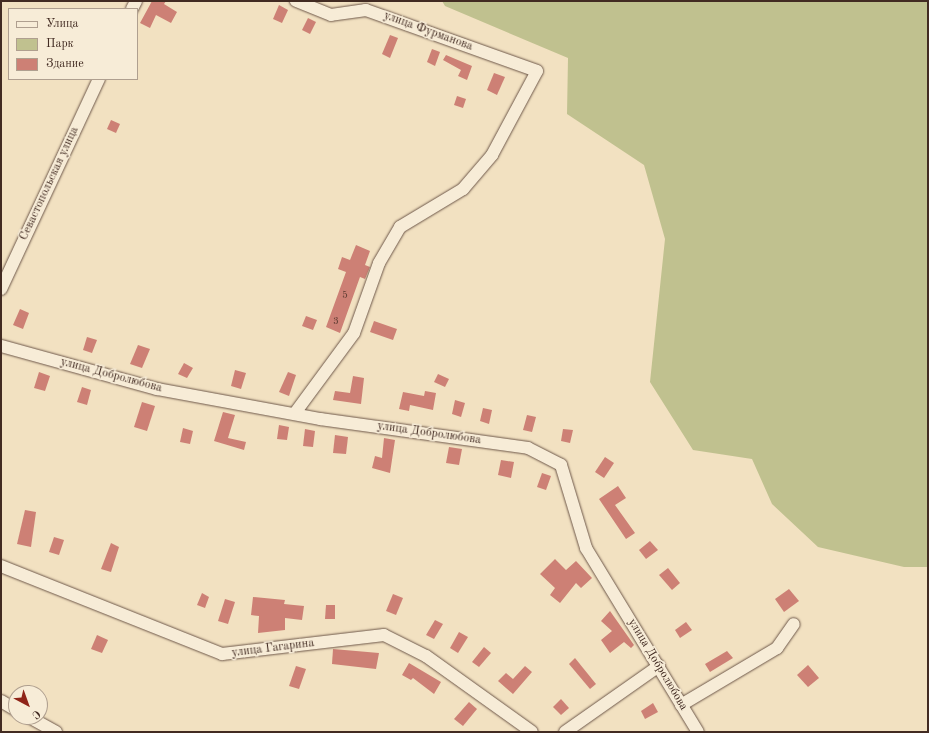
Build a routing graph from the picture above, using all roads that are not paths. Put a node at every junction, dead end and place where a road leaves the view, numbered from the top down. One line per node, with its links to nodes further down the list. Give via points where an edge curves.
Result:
1 (296, 1): 5 (street, улица Фурманова, via 331,15 366,10 537,71 492,155 464,189 400,227 379,263 354,334)
2 (99, 80): 3 (street, Севастопольская улица)
3 (1, 289)
4 (1, 346): 5 (street, улица Добролюбова, via 157,389)
5 (295, 413): 8 (street, улица Добролюбова, via 528,448 560,465 586,548)
6 (1, 566): 12 (street, улица Гагарина, via 222,654 384,635 426,656)
7 (794, 624): 9 (street, via 777,648)
8 (659, 666): 9 (street, улица Добролюбова); 13 (street)
9 (680, 705): 14 (street, улица Добролюбова)
10 (43, 725): 11 (street)
11 (56, 732)
12 (532, 732)
13 (565, 732)
14 (698, 732)

